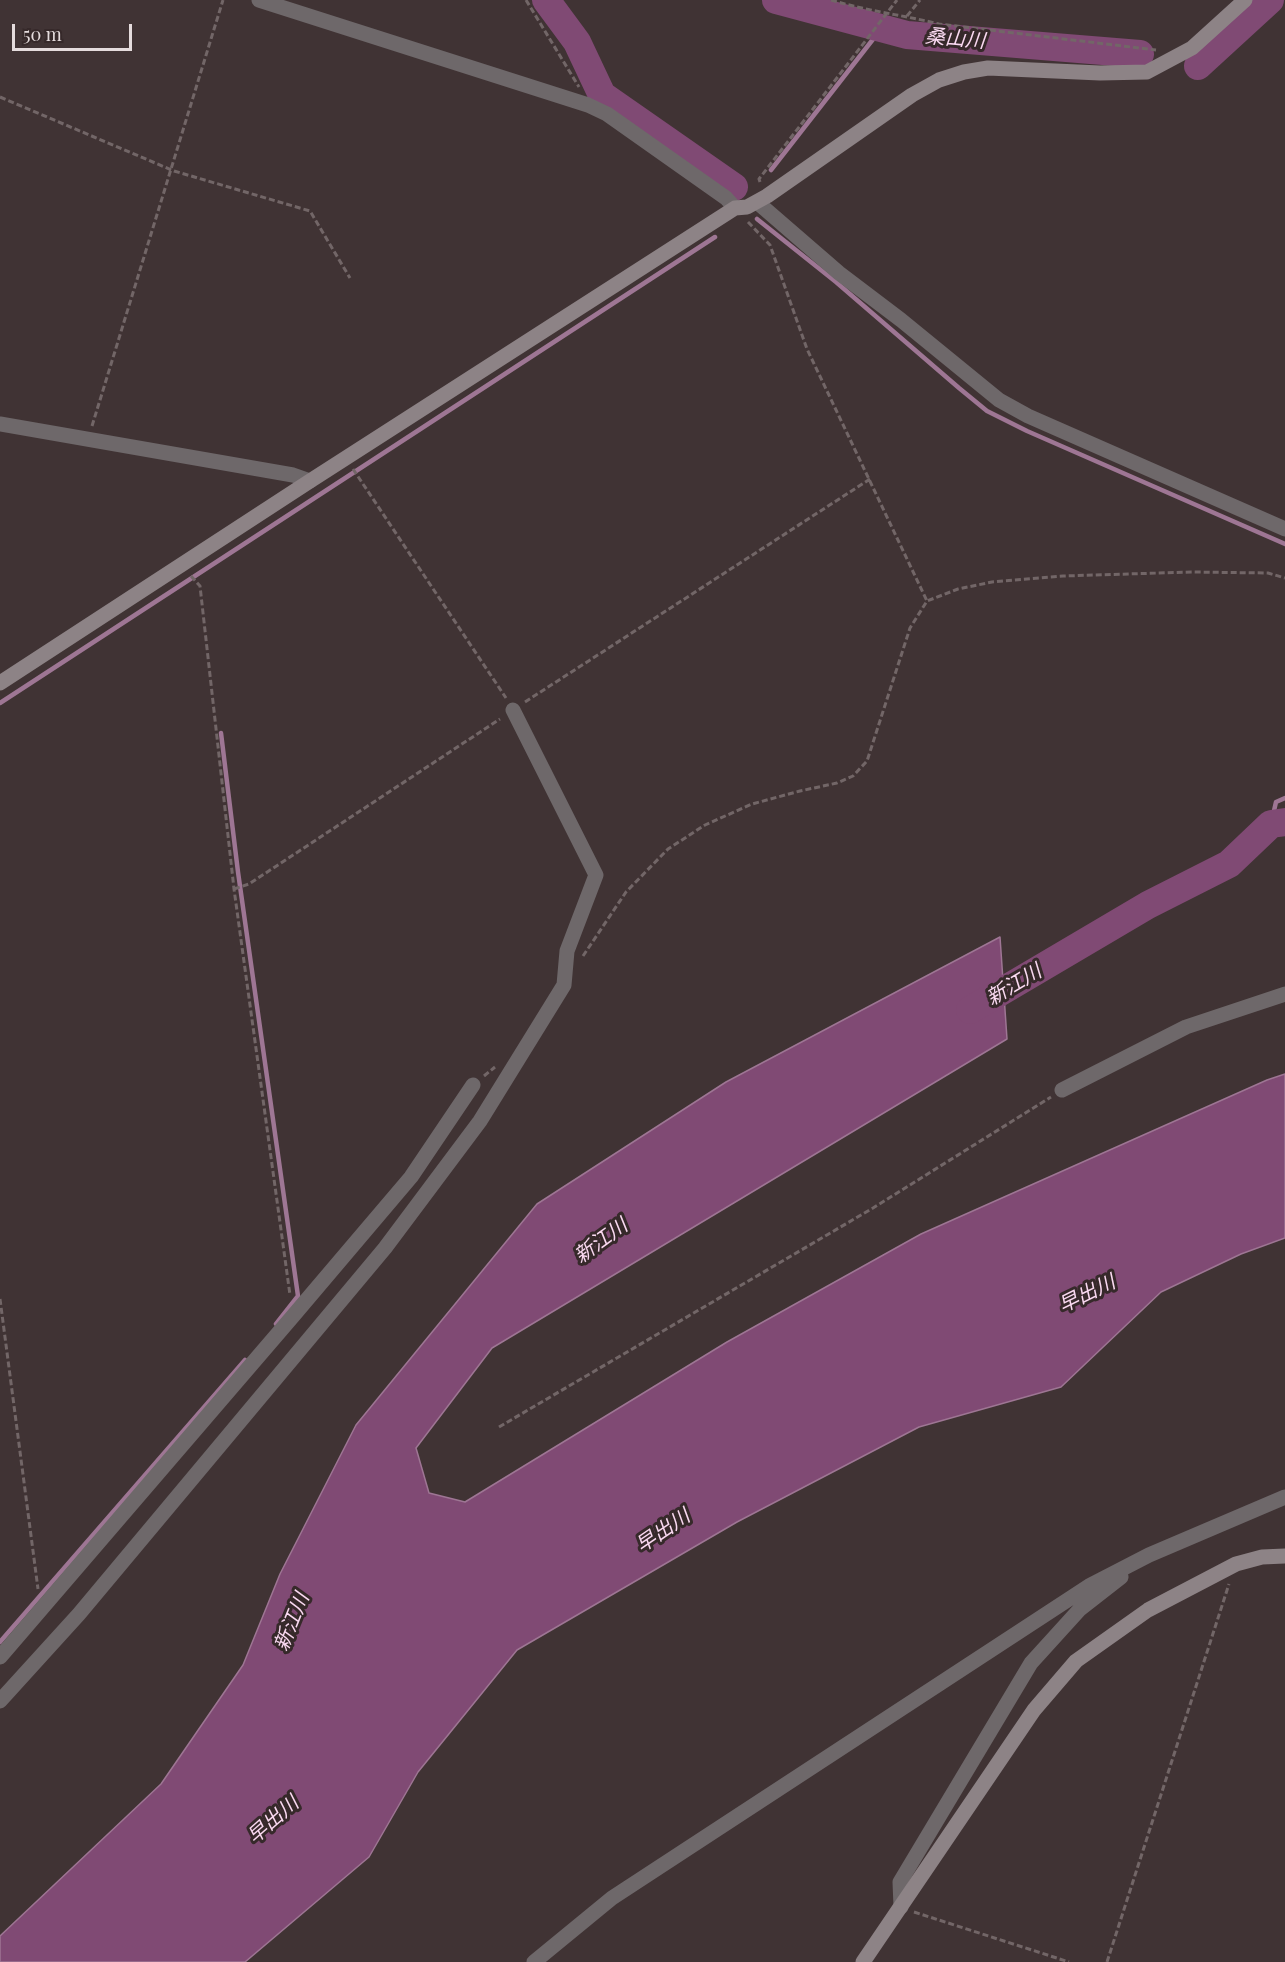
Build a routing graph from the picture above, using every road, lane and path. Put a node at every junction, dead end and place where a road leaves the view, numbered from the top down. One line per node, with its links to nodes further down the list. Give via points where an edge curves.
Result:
1 (223, 0): 13 (path)
2 (259, 0): 12 (street)
3 (526, 0): 12 (path)
4 (831, 0): 8 (path)
5 (897, 0): 8 (path)
6 (920, 0): 9 (path)
7 (1245, 0): 14 (street, via 1192,48 1147,72 988,68 939,80)
8 (886, 14): 9 (path); 14 (path, via 759,179)
9 (907, 16): 10 (path, via 939,24)
10 (1160, 50)
11 (0, 98): 13 (path)
12 (588, 105): 15 (street, via 607,114)
13 (171, 170): 16 (path, via 310,211); 18 (path)
14 (762, 199): 15 (street); 22 (street, via 839,273 999,400)
15 (735, 208): 19 (street); 20 (path, via 770,245 807,349)
16 (350, 278)
17 (0, 424): 18 (street)
18 (88, 440): 21 (street)
19 (346, 458): 21 (street); 27 (path)
20 (870, 479): 25 (path); 27 (path)
21 (310, 481): 23 (street)
22 (1285, 529)
23 (182, 565): 26 (street); 28 (path, via 200,586)
24 (1285, 578): 25 (path, via 1268,573 1192,572 1062,576 992,582)
25 (927, 601): 29 (path, via 910,628 867,761 853,776 752,804 705,825 668,849 626,892)
26 (0, 683)
27 (513, 710): 28 (path, via 249,884); 42 (street, via 596,874 567,951 564,985 480,1120 385,1248 79,1614)
28 (234, 889): 34 (path)
29 (583, 957)
30 (1285, 994): 32 (street, via 1186,1027)
31 (474, 1085): 34 (street, via 411,1177)
32 (1062, 1090): 35 (path, via 873,1208)
33 (0, 1299): 40 (path)
34 (293, 1316): 40 (street)
35 (499, 1427)
36 (1285, 1497): 37 (street)
37 (1149, 1555): 43 (street, via 1080,1609 1031,1663 900,1882); 44 (street, via 1089,1586 612,1898)
38 (1285, 1556): 39 (street)
39 (1236, 1564): 43 (street, via 1148,1610 1076,1661 1034,1710); 47 (path)
40 (41, 1610): 41 (street)
41 (0, 1657)
42 (0, 1701)
43 (901, 1907): 45 (street); 46 (path)
44 (534, 1962)
45 (864, 1962)
46 (1069, 1962)
47 (1107, 1962)

